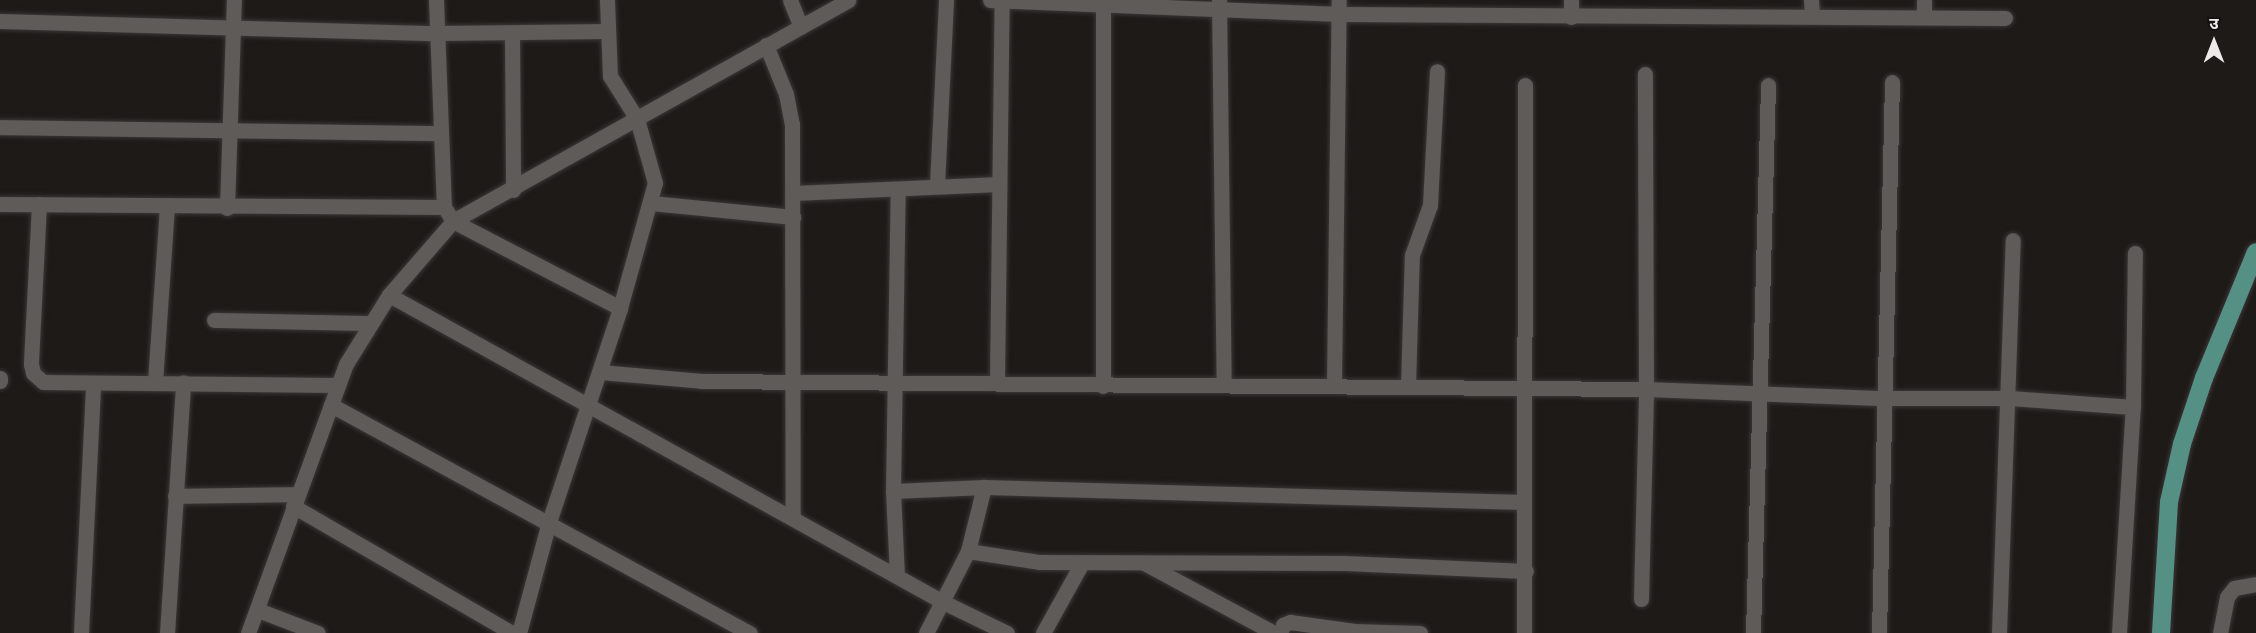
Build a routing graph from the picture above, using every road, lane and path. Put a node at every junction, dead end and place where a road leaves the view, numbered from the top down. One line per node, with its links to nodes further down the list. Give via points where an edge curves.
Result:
1 (234, 0): 21 (street)
2 (436, 0): 24 (street)
3 (607, 0): 23 (street)
4 (790, 0): 22 (street)
5 (849, 0): 22 (street)
6 (946, 0): 36 (street)
7 (990, 0): 8 (street)
8 (1002, 0): 11 (street); 37 (street)
9 (1571, 0): 17 (street)
10 (1924, 0): 18 (street)
11 (1103, 2): 12 (street); 66 (street)
12 (1219, 5): 13 (street); 62 (street)
13 (1339, 7): 14 (street); 64 (street)
14 (1455, 7): 17 (street)
15 (1687, 8): 16 (street); 17 (street)
16 (1811, 8): 18 (street)
17 (1571, 17)
18 (1923, 17): 19 (street)
19 (2005, 18)
20 (0, 21): 21 (street)
21 (232, 26): 24 (street); 34 (street)
22 (801, 27): 26 (street)
23 (607, 31): 25 (street); 32 (street, via 610,76)
24 (435, 33): 25 (street); 35 (street)
25 (512, 33): 39 (street)
26 (766, 45): 32 (street); 40 (street, via 790,108)
27 (1437, 71): 67 (street, via 1430,205 1412,255)
28 (1644, 74): 69 (street)
29 (1892, 82): 71 (street)
30 (1525, 85): 68 (street)
31 (1768, 85): 70 (street)
32 (637, 119): 39 (street); 41 (street, via 653,168)
33 (0, 127): 34 (street)
34 (229, 132): 35 (street); 46 (street)
35 (438, 133): 45 (street)
36 (937, 184): 37 (street); 38 (street)
37 (999, 184): 60 (street)
38 (898, 189): 40 (street); 59 (street)
39 (513, 190): 48 (street)
40 (793, 193): 47 (street)
41 (651, 203): 47 (street); 53 (street)
42 (0, 204): 43 (street)
43 (39, 204): 44 (street); 63 (street, via 33,373 43,382)
44 (167, 205): 46 (street); 57 (street)
45 (444, 207): 46 (street); 48 (street)
46 (227, 208)
47 (794, 218): 58 (street)
48 (453, 221): 52 (street); 53 (street)
49 (2013, 240): 72 (street)
50 (2256, 252): 110 (main road, via 2204,378 2182,444 2169,502)
51 (2135, 253): 75 (street)
52 (389, 295): 55 (street); 74 (street)
53 (620, 308): 56 (street)
54 (214, 320): 55 (street)
55 (370, 323): 65 (street)
56 (600, 372): 58 (street, via 684,380); 74 (street)
57 (155, 382): 61 (street); 63 (street)
58 (794, 382): 59 (street); 81 (street)
59 (895, 382): 60 (street); 77 (street)
60 (997, 382): 66 (street)
61 (183, 383): 65 (street); 78 (street)
62 (1224, 383): 64 (street); 66 (street)
63 (93, 384): 92 (street)
64 (1334, 384): 67 (street)
65 (337, 385): 73 (street)
66 (1103, 386)
67 (1408, 386): 68 (street)
68 (1524, 388): 69 (street); 80 (street)
69 (1646, 389): 70 (street); 89 (street)
70 (1760, 391): 71 (street); 106 (street)
71 (1885, 398): 72 (street); 107 (street)
72 (2010, 398): 75 (street); 108 (street)
73 (330, 405): 79 (street); 82 (street)
74 (589, 406): 81 (street); 82 (street)
75 (2133, 407): 109 (street)
76 (984, 487): 77 (street); 80 (street); 83 (street)
77 (893, 492): 87 (street)
78 (175, 496): 79 (street); 93 (street)
79 (296, 500): 91 (street); 96 (street)
80 (1524, 502): 86 (street)
81 (793, 518): 87 (street)
82 (549, 522): 97 (street); 98 (street)
83 (968, 552): 85 (street); 90 (street)
84 (1142, 562): 85 (street); 86 (street, via 1345,563); 102 (street)
85 (1082, 563): 101 (street)
86 (1526, 571): 105 (street)
87 (897, 576): 90 (street)
88 (2256, 584): 111 (street, via 2234,588 2227,597)
89 (1641, 599)
90 (942, 602): 99 (street); 100 (street)
91 (258, 610): 94 (street); 95 (street)
92 (81, 633)
93 (167, 633)
94 (248, 633)
95 (318, 633)
96 (512, 633)
97 (519, 633)
98 (750, 633)
99 (926, 633)
100 (1007, 633)
101 (1043, 633)
102 (1274, 633)
103 (1280, 633): 104 (street, via 1290,621 1354,631)
104 (1420, 633)
105 (1524, 633)
106 (1753, 633)
107 (1879, 633)
108 (1999, 633)
109 (2119, 633)
110 (2161, 633)
111 (2220, 633)

